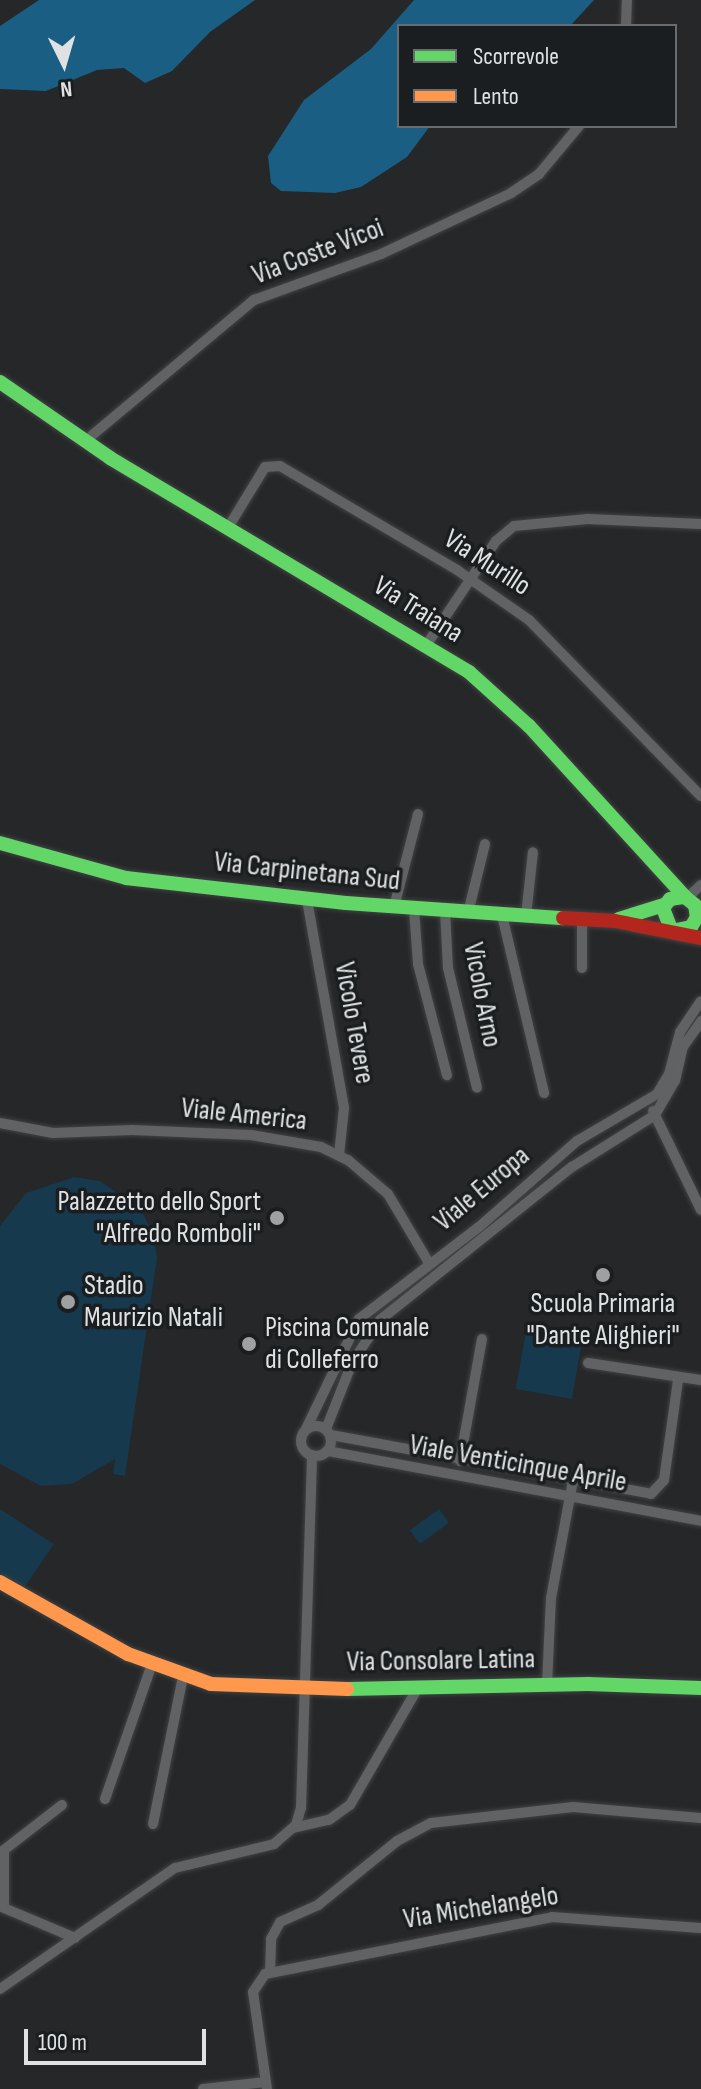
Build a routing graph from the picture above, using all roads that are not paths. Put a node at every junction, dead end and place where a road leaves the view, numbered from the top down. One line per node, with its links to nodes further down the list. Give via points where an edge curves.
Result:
1 (627, 0): 2 (street)
2 (626, 24)
3 (577, 128): 5 (street, Via Coste Vicoi, via 539,174 511,193 381,254 254,300)
4 (0, 382): 5 (street, Via Traiana)
5 (84, 442): 7 (street, Via Traiana)
6 (701, 524): 8 (street, via 527,522 500,537)
7 (229, 526): 8 (street, Via Murillo, via 265,467 277,465); 9 (street, Via Traiana)
8 (471, 579): 9 (street); 10 (street, Via Murillo, via 550,639)
9 (427, 644): 15 (street, Via Traiana, via 512,709)
10 (701, 796)
11 (418, 814): 20 (street)
12 (0, 843): 17 (street, Via Carpinetana Sud, via 126,878)
13 (485, 844): 23 (street)
14 (533, 852): 25 (street)
15 (655, 863): 18 (street, Via Traiana); 19 (street, Via Traiana)
16 (701, 885): 18 (street)
17 (307, 900): 20 (street, Via Carpinetana Sud); 39 (street, Vicolo Tevere, via 344,1108)
18 (691, 901): 19 (street, Via Carpinetana Sud); 28 (street, via 695,922)
19 (665, 904): 27 (street, Via Carpinetana Sud); 28 (street, Via Traiana, via 663,919)
20 (394, 907): 21 (street, Via Carpinetana Sud)
21 (414, 909): 22 (street, Via Carpinetana Sud); 33 (street, via 416,958)
22 (445, 911): 23 (street, Via Carpinetana Sud); 34 (street, Vicolo Arno, via 448,968)
23 (468, 913): 24 (street, Via Carpinetana Sud)
24 (502, 915): 25 (street, Via Carpinetana Sud); 35 (street)
25 (526, 916): 26 (street, Via Carpinetana Sud)
26 (582, 919): 27 (street, Via Carpinetana Sud); 30 (street)
27 (615, 921): 28 (street, Via Carpinetana Sud)
28 (674, 930): 29 (street, Via Carpinetana Sud)
29 (701, 938)
30 (582, 968)
31 (701, 1001): 36 (street, Viale Europa, via 678,1037 662,1087)
32 (701, 1021): 37 (street, Viale Europa, via 683,1047 675,1081)
33 (447, 1075)
34 (477, 1088)
35 (544, 1093)
36 (648, 1101): 37 (street); 41 (street, Viale Europa, via 577,1141 479,1227)
37 (655, 1115): 40 (street); 47 (street, Viale Europa, via 578,1162 380,1320 352,1363)
38 (0, 1123): 39 (street, Viale America, via 53,1133 132,1130 258,1136)
39 (339, 1155): 41 (street, Viale America, via 394,1200)
40 (701, 1210)
41 (429, 1263): 46 (street, Viale Europa, via 352,1328)
42 (482, 1339): 50 (street, Viale Venticinque Aprile)
43 (588, 1363): 44 (street)
44 (678, 1380): 45 (street); 51 (street, Viale Venticinque Aprile, via 664,1480 657,1491 646,1494)
45 (701, 1380)
46 (306, 1429): 47 (street, Viale Venticinque Aprile); 49 (street, via 301,1442)
47 (328, 1432): 48 (street, Viale Europa); 50 (street, Viale Venticinque Aprile)
48 (328, 1451): 49 (street); 52 (street, Viale Venticinque Aprile)
49 (312, 1455): 59 (street)
50 (460, 1461): 51 (street, Viale Venticinque Aprile)
51 (573, 1481): 52 (street)
52 (569, 1498): 53 (street, Viale Venticinque Aprile); 57 (street, via 551,1598)
53 (701, 1521)
54 (0, 1582): 55 (street, Via Consolare Latina)
55 (152, 1664): 56 (street, Via Consolare Latina); 61 (street)
56 (183, 1677): 59 (street, Via Consolare Latina, via 225,1686); 64 (street)
57 (547, 1685): 58 (street, Via Consolare Latina); 60 (street, Via Consolare Latina)
58 (701, 1688)
59 (303, 1689): 60 (street, Via Consolare Latina); 65 (street, via 301,1808)
60 (416, 1691): 65 (street, via 350,1805 329,1820)
61 (105, 1799)
62 (62, 1805): 66 (street, via 4,1850)
63 (701, 1818): 69 (street, via 573,1807 431,1823 397,1841 318,1905 280,1922 271,1939)
64 (153, 1824)
65 (293, 1828): 68 (street, via 267,1847 181,1865)
66 (2, 1909): 68 (street)
67 (701, 1928): 69 (street, Via Michelangelo, via 552,1917)
68 (75, 1938): 70 (street)
69 (270, 1972): 71 (street, via 256,1980 253,1992)
70 (0, 1989)
71 (267, 2086): 72 (street)
72 (203, 2089)

